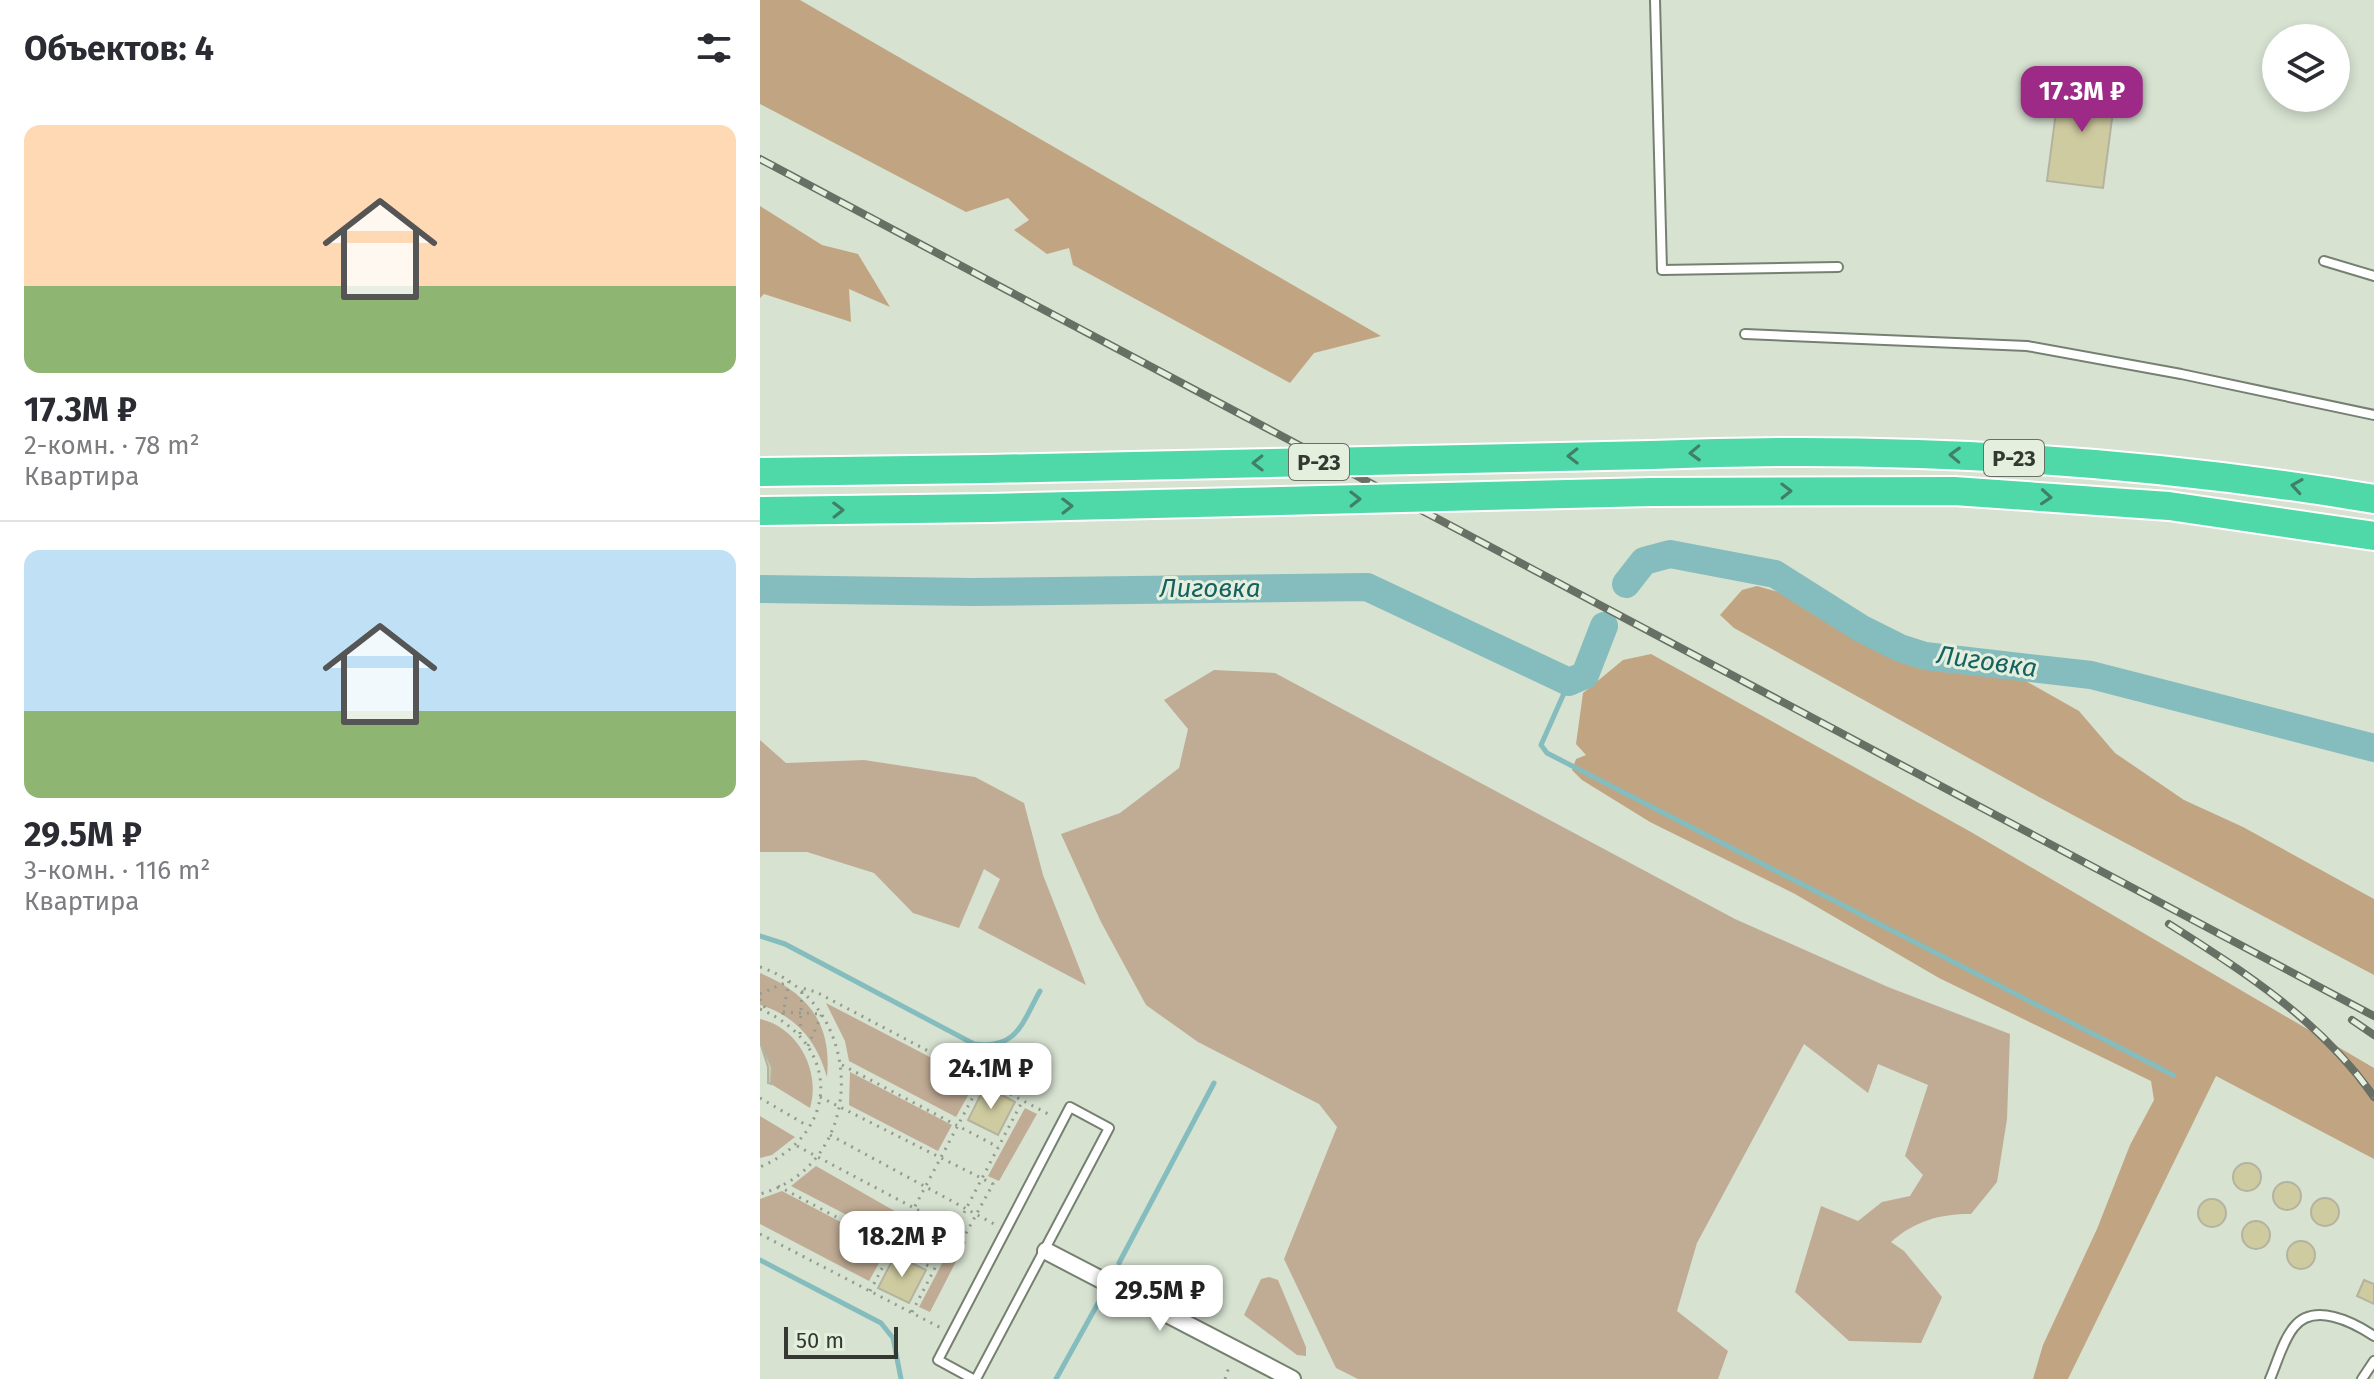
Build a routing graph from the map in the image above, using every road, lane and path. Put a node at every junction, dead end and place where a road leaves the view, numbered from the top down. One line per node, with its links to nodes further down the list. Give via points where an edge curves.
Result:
1 (1655, 0): 3 (lane, via 1662,270)
2 (2324, 261): 4 (lane)
3 (1838, 267)
4 (2374, 276)
5 (1745, 334): 6 (lane, via 2027,346)
6 (2374, 415)
7 (760, 472): 8 (highway, Р-23, one-way to 7, bridge, via 2063,460 1837,453)
8 (2374, 499)
9 (760, 511): 10 (highway, Р-23, one-way to 10, bridge, via 1652,492 1968,492 2169,506)
10 (2374, 536)
11 (760, 967): 12 (path)
12 (789, 981): 13 (path); 14 (path); 16 (path)
13 (802, 988): 18 (path); 19 (path); 24 (path)
14 (760, 996): 17 (path)
15 (760, 1009): 17 (path)
16 (783, 1012): 18 (path); 20 (path)
17 (769, 1013): 20 (path)
18 (801, 1013): 19 (path); 21 (path)
19 (822, 1014): 22 (path); 23 (path)
20 (782, 1019): 21 (path)
21 (800, 1034): 22 (path)
22 (808, 1046): 25 (path, via 817,1062)
23 (842, 1065): 28 (path); 30 (path)
24 (982, 1080): 27 (path); 30 (path)
25 (820, 1097): 28 (path); 31 (path)
26 (760, 1098): 31 (path)
27 (1023, 1100): 29 (path); 34 (path)
28 (840, 1106): 32 (path); 36 (path)
29 (1062, 1122): 45 (lane); 49 (lane, via 1070,1107 1109,1128)
30 (958, 1125): 34 (path); 36 (path)
31 (808, 1126): 33 (path)
32 (830, 1135): 35 (path); 40 (path)
33 (797, 1146): 35 (path); 37 (path)
34 (999, 1147): 38 (path)
35 (815, 1156): 39 (path); 42 (path)
36 (941, 1159): 38 (path); 40 (path)
37 (760, 1167)
38 (981, 1179): 43 (path); 44 (path, via 993,1184)
39 (778, 1186): 41 (path); 48 (path)
40 (925, 1189): 42 (path); 43 (path)
41 (760, 1194)
42 (914, 1209): 46 (path); 48 (path)
43 (966, 1210): 44 (path); 46 (path)
44 (977, 1216): 45 (path); 46 (path, via 965,1235)
45 (1005, 1230): 53 (lane)
46 (954, 1231): 50 (path)
47 (760, 1234): 51 (path)
48 (893, 1248): 50 (path); 51 (path)
49 (1046, 1251): 56 (lane); 57 (street)
50 (934, 1270): 52 (path)
51 (870, 1291): 52 (path)
52 (912, 1312): 53 (path)
53 (951, 1333): 56 (lane, via 938,1360)
54 (2374, 1336): 58 (lane, via 2335,1317 2313,1316 2293,1328)
55 (2374, 1361): 59 (lane)
56 (975, 1379)
57 (1292, 1379)
58 (2270, 1379)
59 (2362, 1379)

